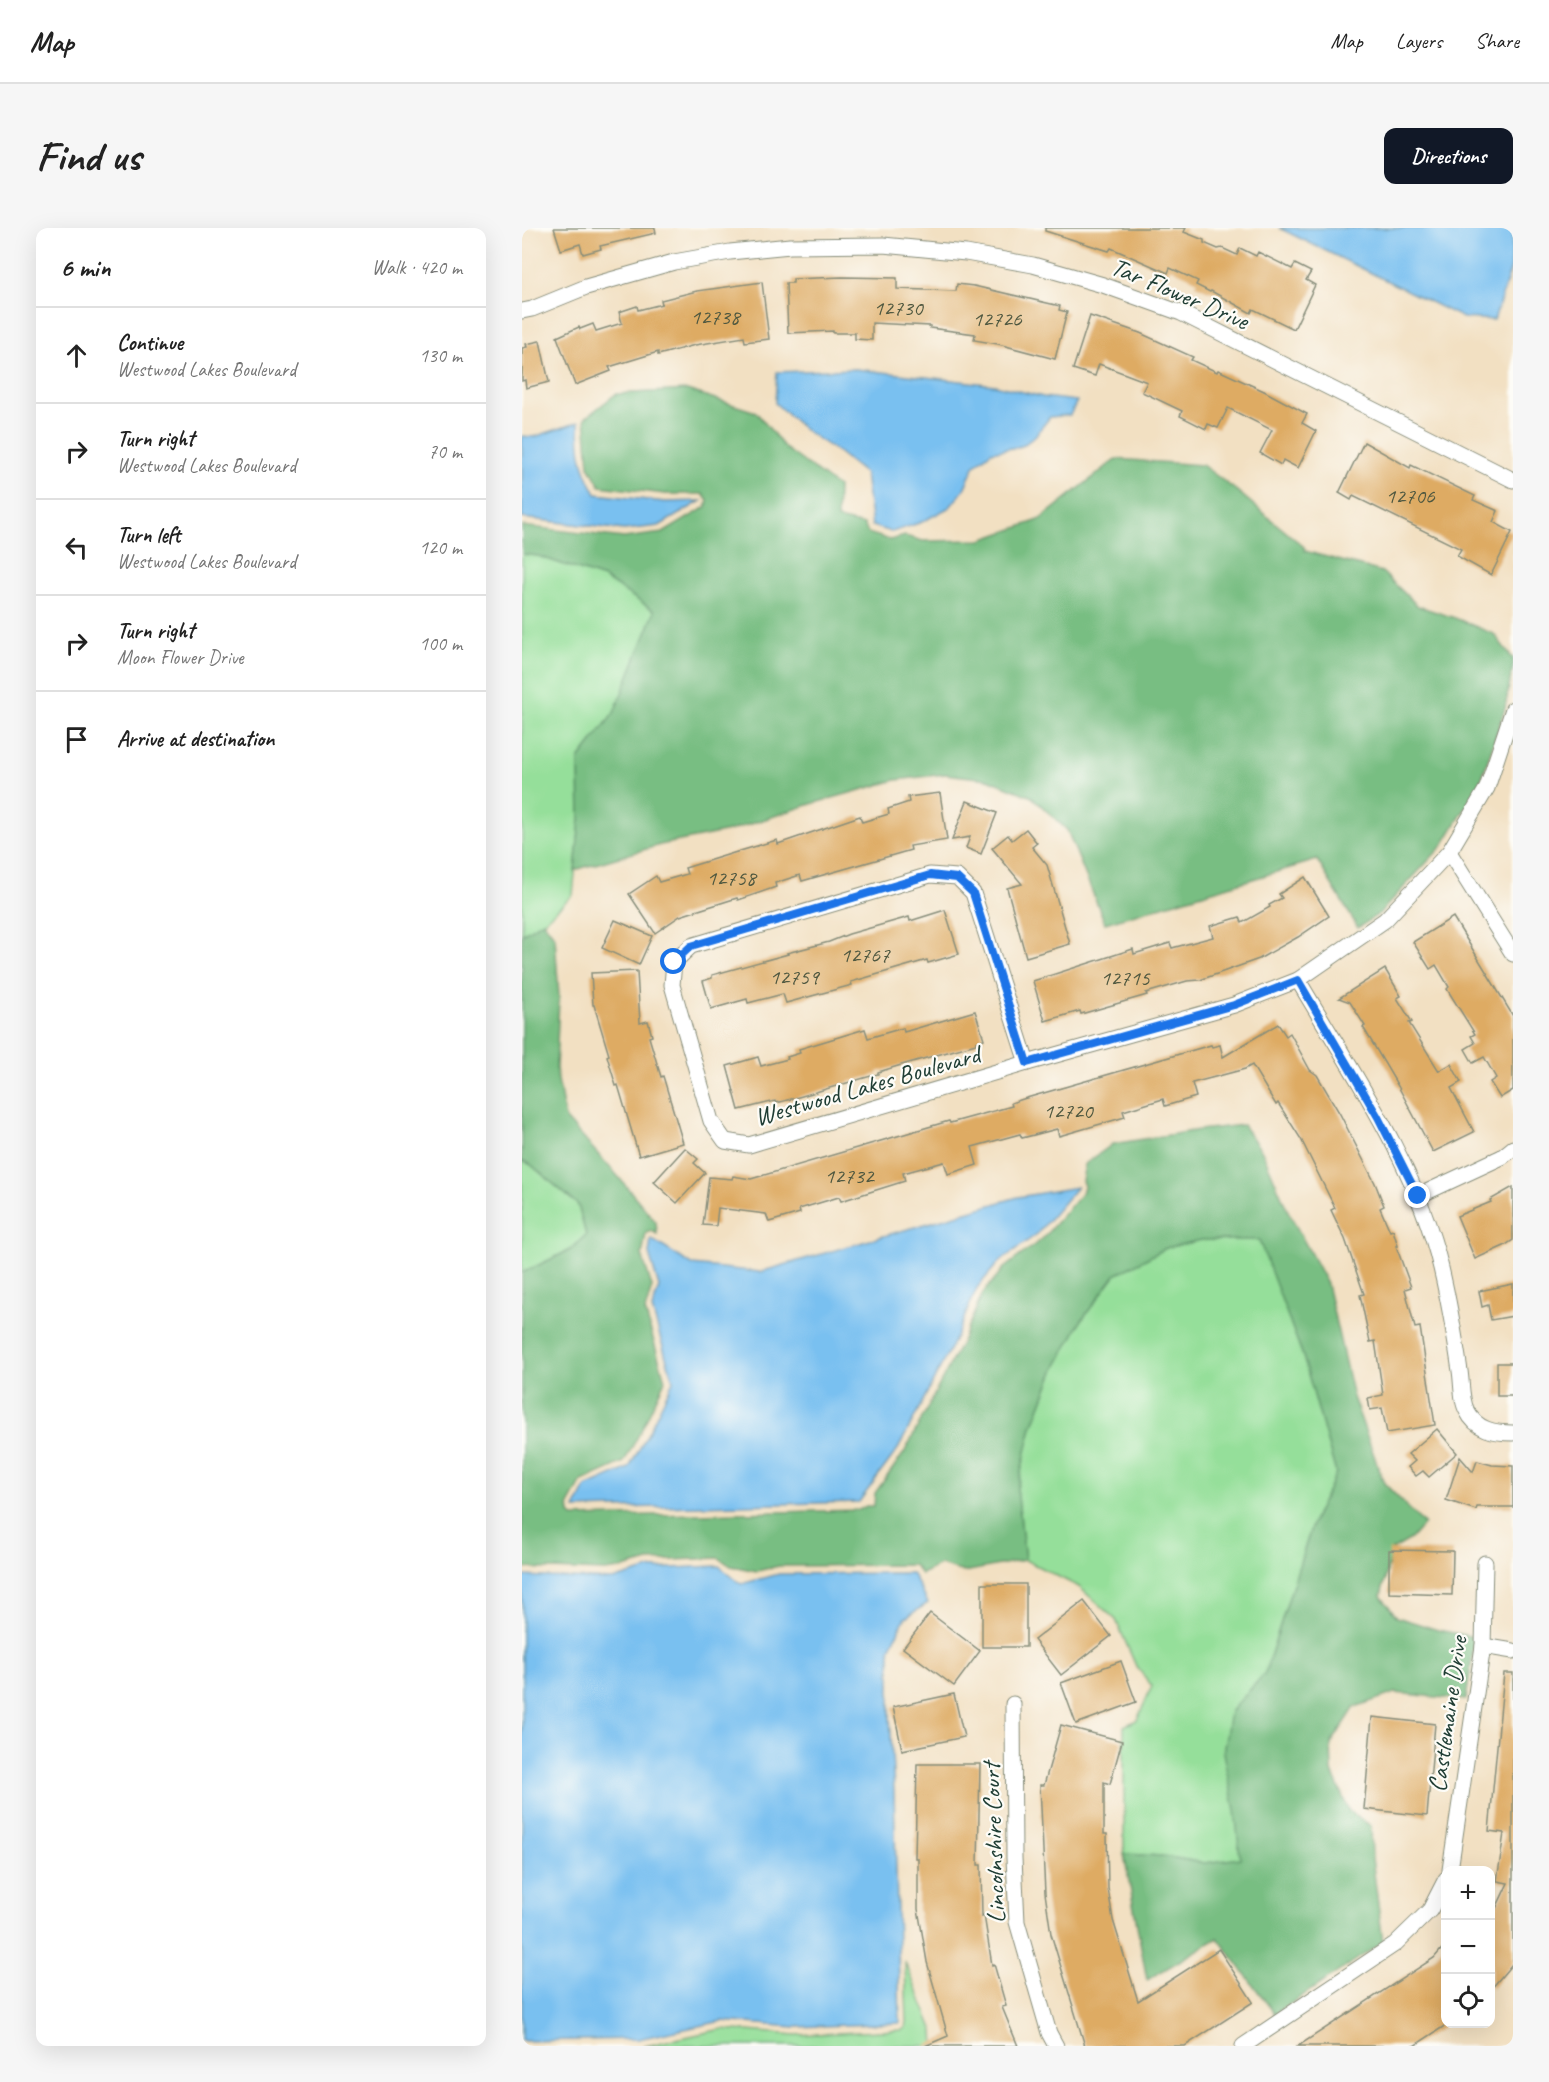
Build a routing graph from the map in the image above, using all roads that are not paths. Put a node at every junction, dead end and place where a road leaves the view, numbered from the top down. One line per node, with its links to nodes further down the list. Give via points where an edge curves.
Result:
1 (522, 311): 2 (street, Tar Flower Drive, via 586,287 674,262 730,252 790,246 884,245 966,253 1033,265 1180,314)
2 (1513, 480)
3 (1513, 710): 4 (street, Westwood Lakes Boulevard, via 1487,788)
4 (1449, 852): 5 (street); 6 (street, Westwood Lakes Boulevard, via 1385,920)
5 (1513, 954)
6 (1298, 980): 7 (street, Westwood Lakes Boulevard, via 1234,1005); 9 (street, via 1378,1117)
7 (1027, 1063): 7 (street, Westwood Lakes Boulevard, via 749,1145 725,1140 711,1121 698,1076 672,985 674,962 691,946 702,942 930,875 957,878 973,893)
8 (1513, 1148): 9 (street, via 1502,1157)
9 (1418, 1196): 10 (street, via 1441,1267 1466,1411 1492,1433)
10 (1513, 1433)
11 (1485, 1563): 12 (street, Castlemaine Drive)
12 (1483, 1646): 13 (street); 15 (street, Castlemaine Drive)
13 (1513, 1651)
14 (1013, 1704): 17 (street, Lincolnshire Court, via 1017,1922)
15 (1451, 1866)
16 (1441, 1889): 18 (street, via 1430,1910 1395,1944)
17 (1056, 2046)
18 (1243, 2046)

